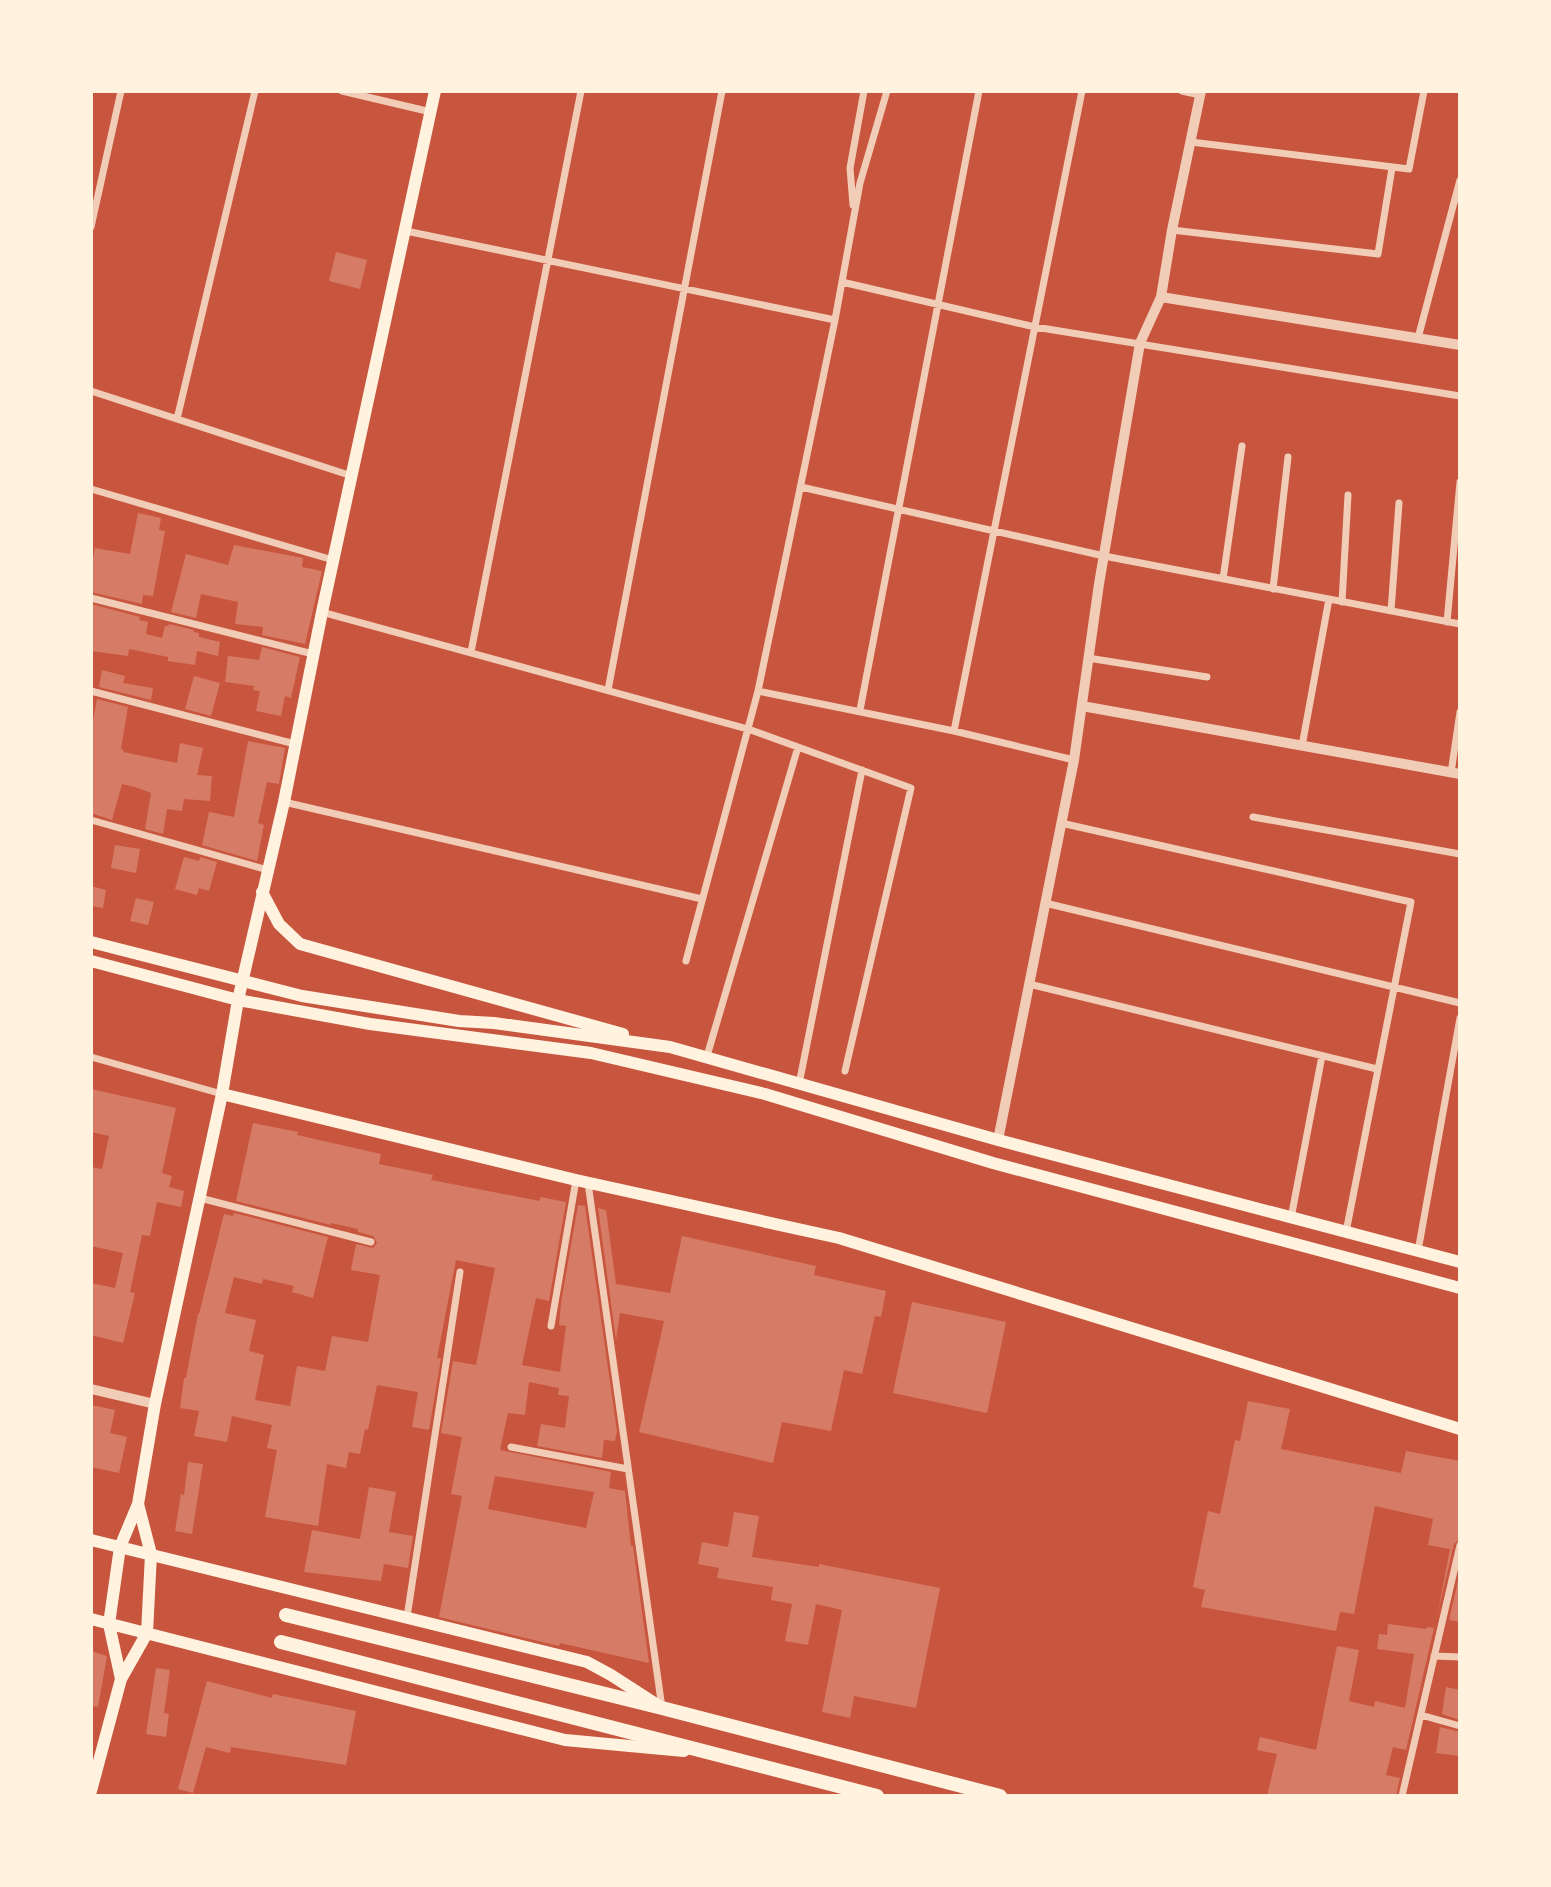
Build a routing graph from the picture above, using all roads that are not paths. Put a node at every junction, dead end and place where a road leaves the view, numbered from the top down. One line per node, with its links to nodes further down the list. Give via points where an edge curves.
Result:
1 (121, 91): 19 (street)
2 (255, 91): 34 (street)
3 (342, 91): 14 (street)
4 (435, 91): 14 (main road)
5 (581, 91): 22 (street)
6 (722, 91): 24 (street)
7 (864, 91): 18 (street, via 850,168)
8 (887, 91): 18 (street)
9 (979, 91): 26 (street)
10 (1082, 91): 28 (street)
11 (1182, 91): 13 (street)
12 (1424, 91): 16 (street, via 1409,169)
13 (1200, 93): 15 (street)
14 (431, 112): 21 (main road)
15 (1191, 142): 16 (street); 20 (street)
16 (1392, 168): 20 (street, via 1378,254)
17 (1460, 180): 29 (street)
18 (853, 215): 23 (street)
19 (91, 227)
20 (1172, 230): 25 (street)
21 (406, 231): 22 (street); 37 (main road)
22 (548, 261): 24 (street); 56 (street)
23 (842, 282): 26 (street); 27 (street)
24 (684, 289): 27 (street); 60 (street)
25 (1161, 297): 29 (street); 30 (street)
26 (938, 303): 28 (street); 43 (street)
27 (835, 320): 39 (street)
28 (1035, 327): 30 (street); 44 (street)
29 (1418, 338): 31 (street)
30 (1140, 343): 33 (street); 45 (street)
31 (1460, 345)
32 (91, 391): 34 (street)
33 (1460, 396)
34 (177, 419): 37 (street)
35 (1242, 446): 47 (street)
36 (1288, 457): 48 (street)
37 (352, 476): 46 (main road)
38 (1460, 482): 54 (street)
39 (801, 487): 43 (street); 62 (street)
40 (91, 489): 46 (street)
41 (1348, 495): 51 (street)
42 (1399, 503): 52 (street)
43 (899, 510): 44 (street); 64 (street)
44 (994, 531): 45 (street); 67 (street)
45 (1104, 556): 47 (street); 58 (street)
46 (333, 560): 53 (main road)
47 (1223, 579): 48 (street)
48 (1273, 589): 50 (street)
49 (91, 598): 57 (street)
50 (1329, 599): 51 (street); 69 (street)
51 (1342, 602): 52 (street)
52 (1391, 611): 54 (street)
53 (322, 612): 56 (street); 57 (main road)
54 (1447, 622): 55 (street)
55 (1460, 624)
56 (471, 652): 60 (street)
57 (313, 654): 68 (main road)
58 (1088, 658): 59 (street); 63 (street)
59 (1207, 677)
60 (608, 690): 66 (street)
61 (91, 691): 68 (street)
62 (758, 691): 64 (street); 66 (street)
63 (1082, 706): 69 (street); 71 (street)
64 (860, 710): 67 (street)
65 (1460, 712): 73 (street)
66 (748, 729): 70 (street); 81 (street)
67 (954, 731): 71 (street)
68 (295, 744): 74 (main road)
69 (1302, 746): 73 (street)
70 (798, 747): 72 (street); 93 (street)
71 (1074, 760): 77 (street)
72 (862, 770): 97 (street, via 911,788); 98 (street)
73 (1456, 773)
74 (284, 802): 79 (main road); 81 (street)
75 (1253, 817): 78 (street)
76 (91, 820): 79 (street)
77 (1061, 823): 82 (street); 88 (street, via 1411,902)
78 (1460, 854)
79 (268, 870): 80 (main road)
80 (262, 892): 86 (main road); 92 (main road, via 279,925 300,944)
81 (702, 899): 85 (street)
82 (1045, 903): 87 (street); 88 (street)
83 (91, 942): 86 (main road)
84 (91, 961): 89 (main road)
85 (686, 961)
86 (242, 982): 89 (main road); 92 (main road, via 370,1007)
87 (1029, 984): 94 (street); 100 (street)
88 (1392, 988): 90 (street); 96 (street)
89 (237, 1000): 99 (main road); 109 (main road, via 370,1024 591,1052 765,1094 993,1163)
90 (1460, 1003)
91 (1460, 1018): 106 (street)
92 (670, 1047): 93 (main road)
93 (707, 1056): 98 (main road)
94 (1322, 1056): 96 (street); 103 (street)
95 (91, 1057): 99 (street)
96 (1377, 1069): 104 (street)
97 (845, 1071)
98 (799, 1084): 100 (main road)
99 (222, 1094): 101 (main road); 102 (main road)
100 (998, 1140): 103 (main road)
101 (582, 1181): 110 (street); 113 (main road, via 839,1238); 115 (street)
102 (200, 1198): 105 (street); 112 (main road)
103 (1291, 1218): 104 (main road)
104 (1346, 1232): 106 (main road)
105 (371, 1242)
106 (1418, 1251): 107 (main road)
107 (1460, 1262)
108 (460, 1272): 122 (street)
109 (1460, 1288)
110 (551, 1326)
111 (91, 1390): 112 (street)
112 (155, 1404): 116 (main road)
113 (1460, 1429)
114 (511, 1447): 115 (street)
115 (628, 1468): 130 (street)
116 (138, 1504): 119 (main road); 120 (main road)
117 (91, 1540): 119 (main road)
118 (1460, 1545): 127 (street)
119 (120, 1548): 120 (main road); 124 (main road)
120 (151, 1554): 122 (main road); 125 (main road)
121 (286, 1615): 130 (highway)
122 (407, 1617): 130 (main road, via 587,1662)
123 (91, 1619): 124 (main road)
124 (109, 1624): 125 (main road); 129 (main road)
125 (147, 1633): 129 (main road); 133 (main road, via 565,1740)
126 (281, 1642): 133 (highway)
127 (1434, 1656): 128 (street); 131 (street)
128 (1460, 1657)
129 (121, 1679): 134 (main road)
130 (662, 1708): 136 (highway)
131 (1421, 1715): 132 (street); 137 (street)
132 (1460, 1726)
133 (718, 1754): 135 (highway)
134 (91, 1788)
135 (877, 1796)
136 (1000, 1796)
137 (1402, 1796)

